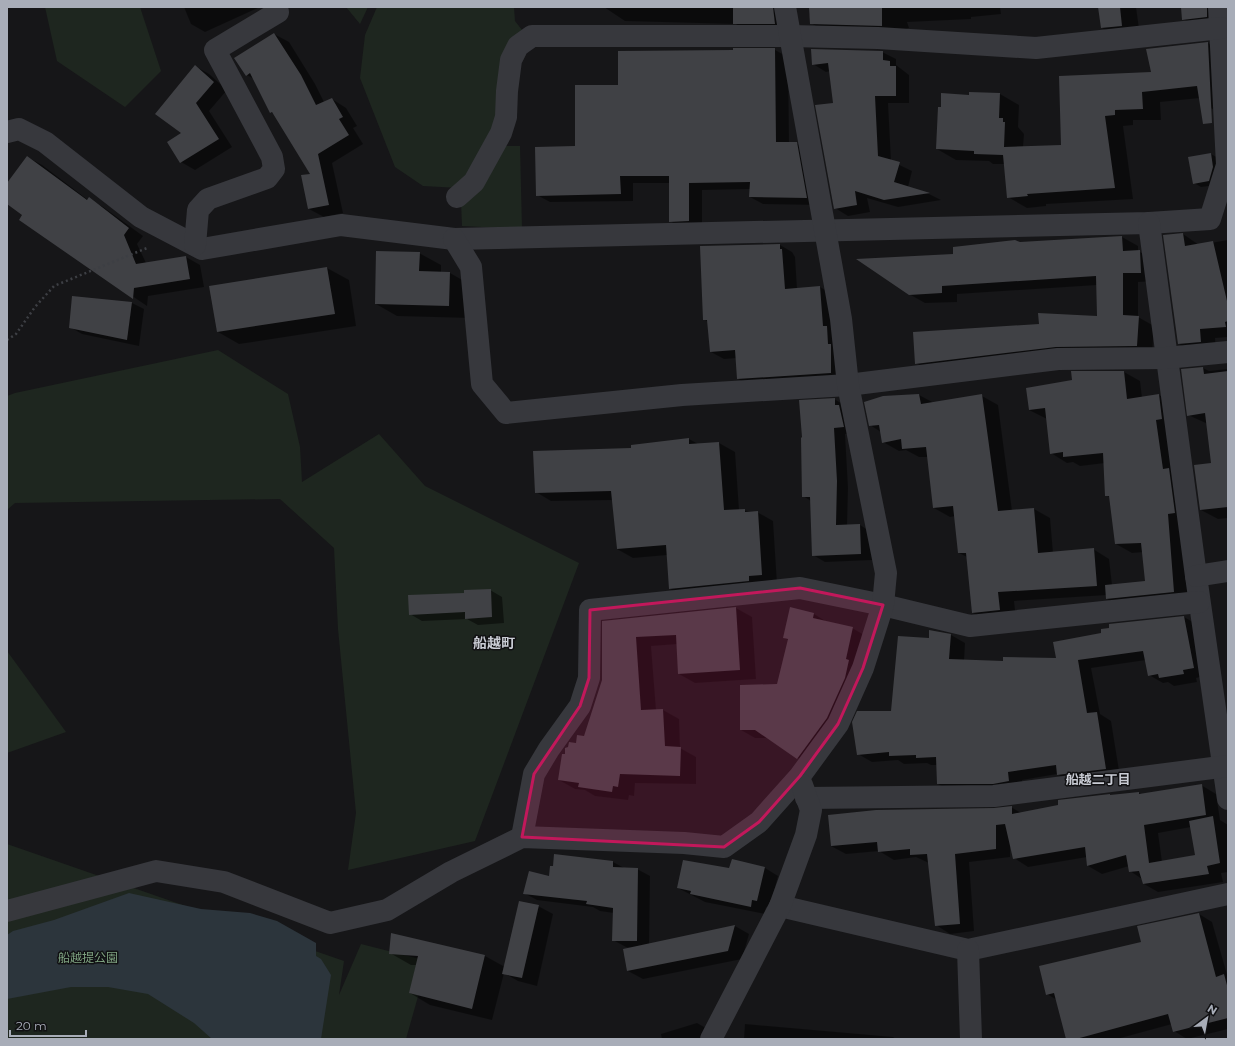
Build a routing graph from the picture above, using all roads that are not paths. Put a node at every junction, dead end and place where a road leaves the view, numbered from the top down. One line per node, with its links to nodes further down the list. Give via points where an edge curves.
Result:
1 (785, 7): 4 (street)
2 (278, 12): 11 (street, via 215,50 272,157 274,169 268,178 208,199 198,210)
3 (1220, 18): 4 (street, via 1036,48 878,38); 6 (street, via 1228,165)
4 (790, 36): 7 (street, via 532,36 518,46 511,60 506,117 501,133 474,182); 9 (street)
5 (7, 132): 11 (street, via 19,129 45,142 141,217)
6 (1226, 175): 8 (street, via 1210,219)
7 (457, 197)
8 (1149, 223): 9 (street); 13 (street)
9 (825, 229): 10 (street); 14 (street, via 841,319)
10 (454, 239): 11 (street, via 341,225 202,248); 14 (street, via 471,268 482,384 506,412 682,395)
11 (186, 240)
12 (1228, 352): 13 (street)
13 (1166, 358): 14 (street, via 1058,359); 16 (street)
14 (848, 384): 18 (street, via 886,573)
15 (1228, 571): 16 (street)
16 (1196, 576): 17 (street)
17 (1199, 602): 18 (street, via 970,626); 19 (street)
18 (882, 605): 20 (street, via 863,668 838,724); 23 (street, via 800,588 590,610 589,678 580,706 534,774)
19 (1225, 767): 21 (street, via 994,796); 22 (street)
20 (800, 776): 21 (street); 23 (street, via 759,822 724,847 684,843)
21 (806, 798): 25 (street, via 811,810 806,835)
22 (1228, 799)
23 (522, 837): 26 (street, via 451,872 388,910 330,923 224,882 156,871)
24 (1228, 894): 27 (street)
25 (780, 906): 27 (street); 28 (street)
26 (7, 911)
27 (968, 950): 29 (street)
28 (711, 1039)
29 (970, 1039)

